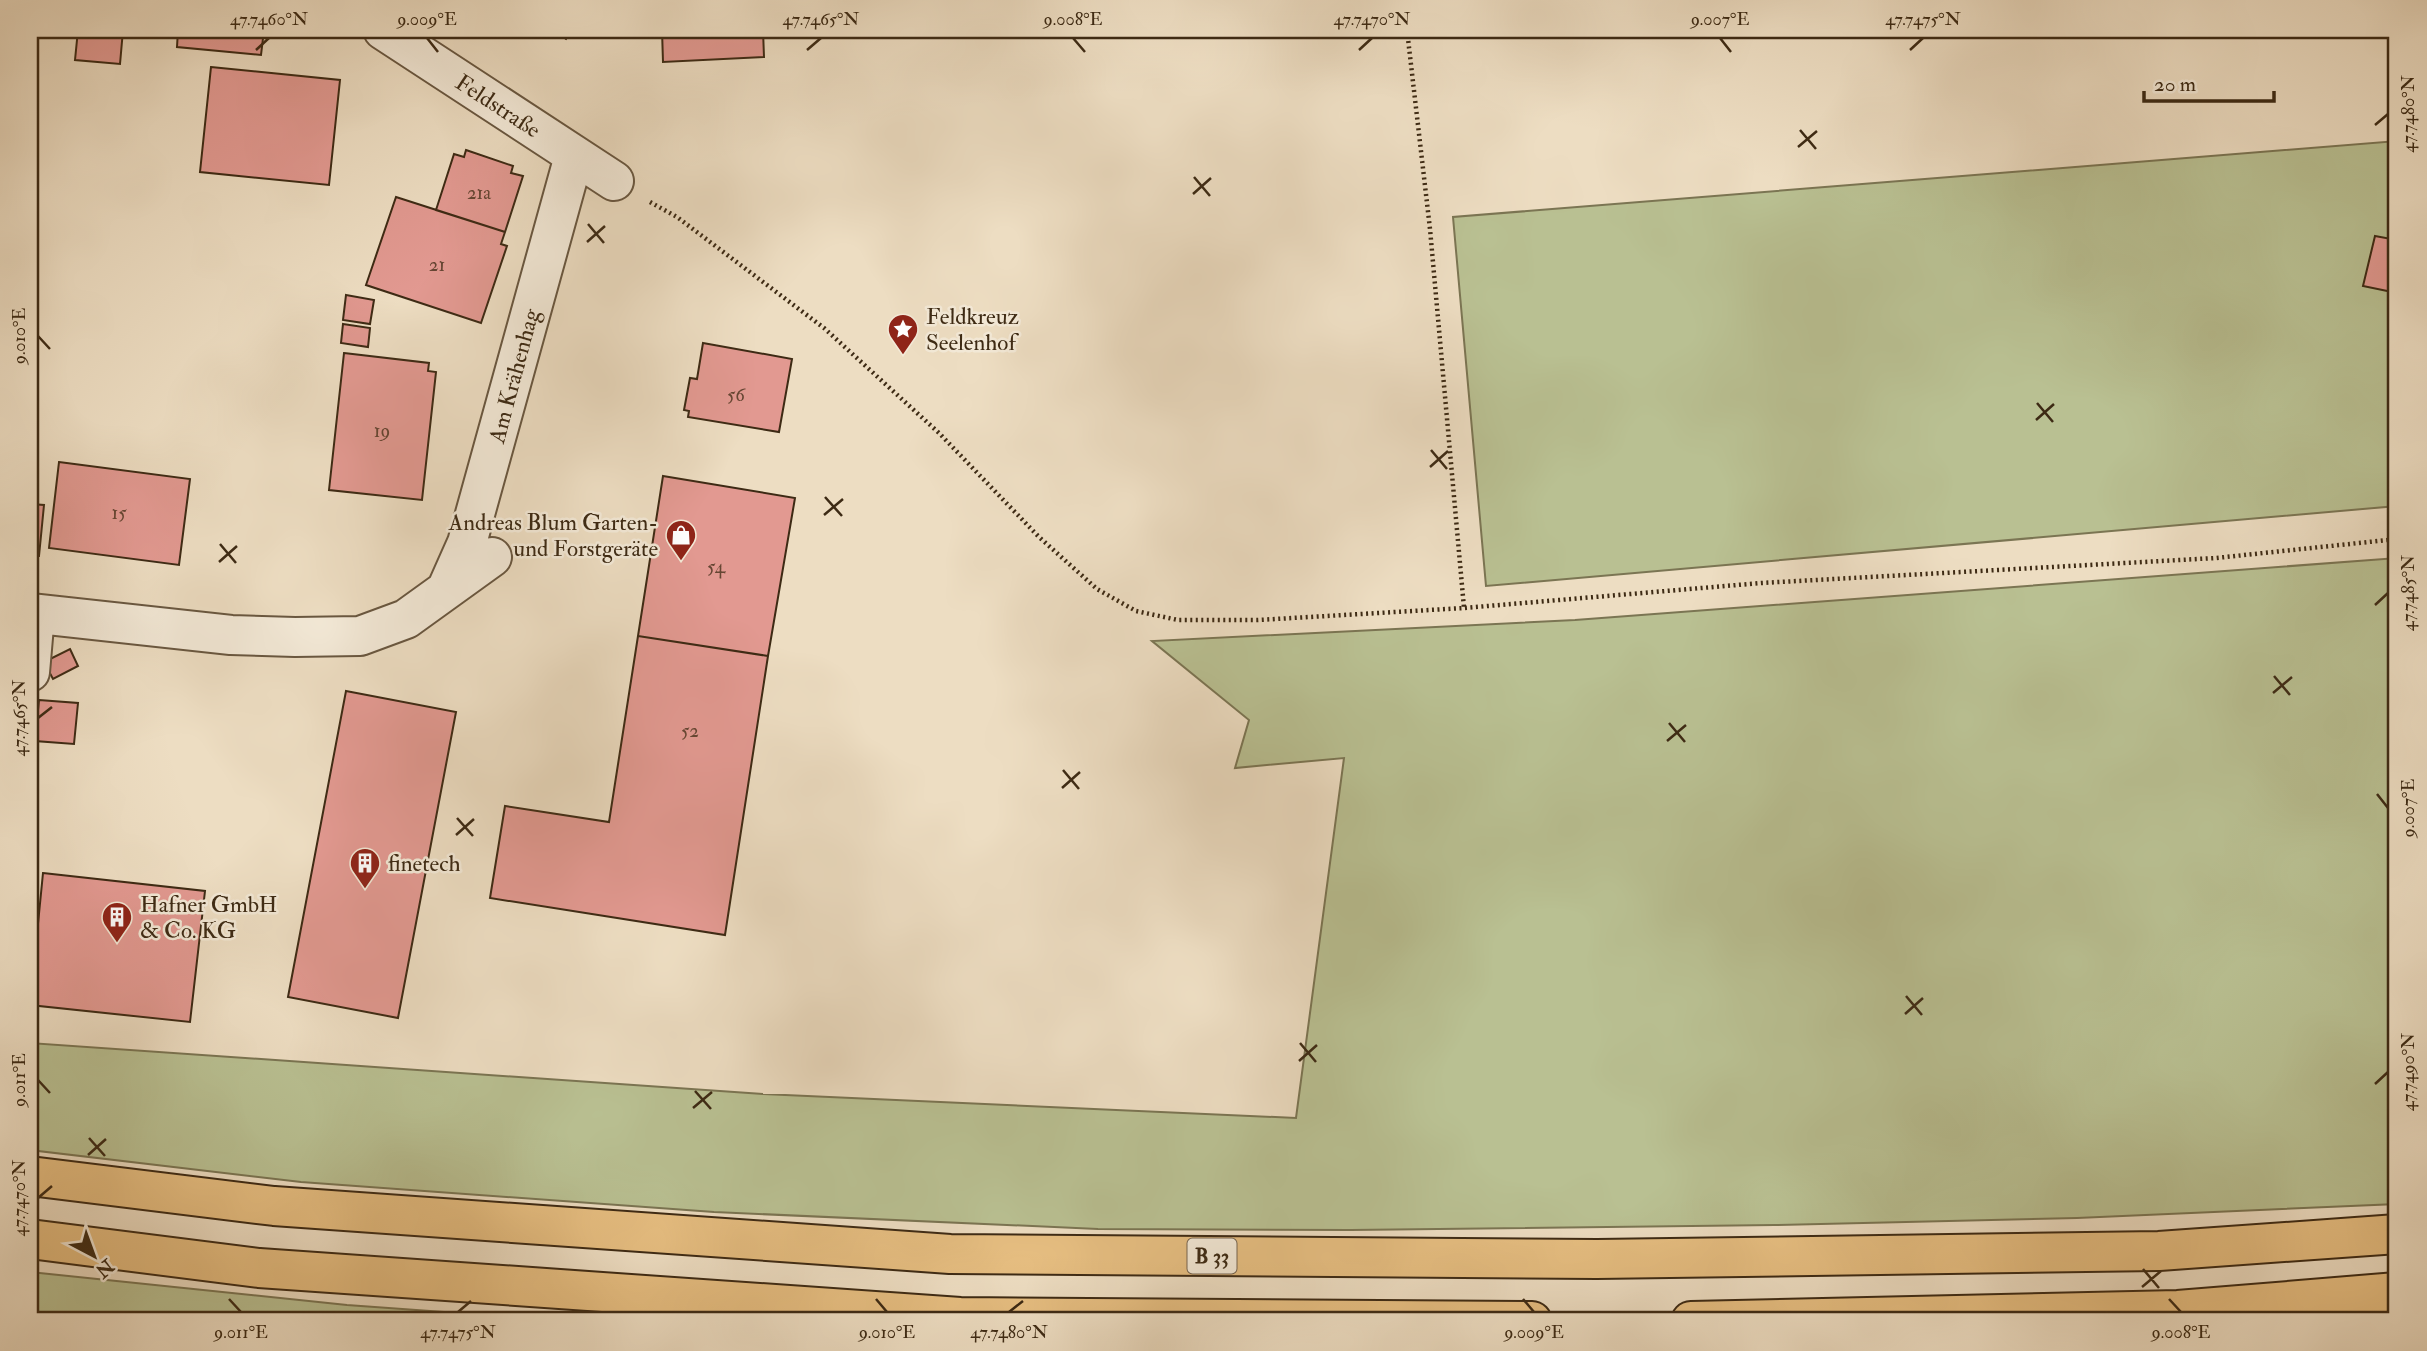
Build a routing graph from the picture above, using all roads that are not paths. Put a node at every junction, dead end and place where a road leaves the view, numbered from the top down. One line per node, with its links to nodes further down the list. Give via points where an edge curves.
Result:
1 (383, 30): 2 (street, Feldstraße)
2 (574, 156): 3 (street, Feldstraße); 5 (street, Am Krähenhag, via 467,543)
3 (614, 181)
4 (492, 557): 5 (street)
5 (445, 593): 6 (street, via 406,620 360,636 231,635)
6 (32, 614): 7 (street)
7 (30, 672)
8 (30, 1176): 9 (highway, B 33, via 274,1206 950,1254 1610,1259 2159,1251)
9 (2397, 1234)
10 (30, 1239): 12 (highway, via 259,1268 960,1317)
11 (2397, 1292): 13 (highway, via 2178,1310)
12 (1532, 1321)
13 (1691, 1321)

